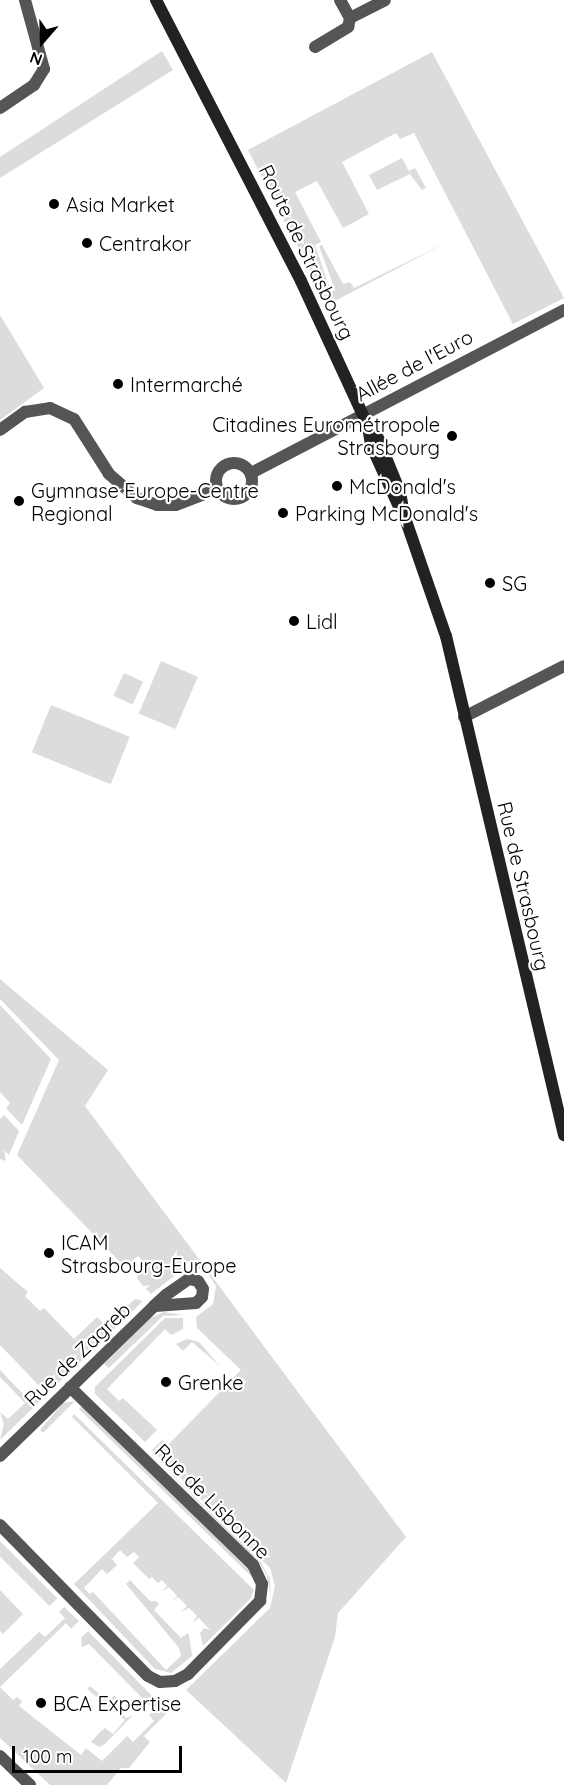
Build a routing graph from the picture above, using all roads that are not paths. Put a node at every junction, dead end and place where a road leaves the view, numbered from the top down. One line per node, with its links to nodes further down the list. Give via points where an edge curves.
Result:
1 (25, 0): 7 (street, via 44,69 34,85)
2 (156, 0): 9 (main road, Route de Strasbourg, via 208,96)
3 (340, 0): 5 (street)
4 (385, 0): 5 (street)
5 (350, 18): 6 (street, via 348,27)
6 (315, 47)
7 (0, 108)
8 (564, 310): 9 (street, Allée de l'Euro)
9 (366, 420): 11 (street, Allée de l'Euro); 14 (main road, Route de Strasbourg, via 380,441 400,492 404,515 446,636)
10 (0, 430): 12 (street, via 25,412 50,408 74,419 109,474 137,498 157,505 176,505)
11 (251, 473): 12 (street, via 252,486 240,498 225,496); 12 (street, via 237,462 225,465 216,478)
12 (218, 489)
13 (564, 666): 14 (street)
14 (464, 717): 15 (main road, Rue de Strasbourg)
15 (564, 1135)
16 (155, 1306): 17 (street, Rue de Zagreb)
17 (70, 1387): 18 (street, Rue de Zagreb); 19 (street, Rue de Lisbonne, via 253,1565 262,1584 260,1601 188,1674 175,1681 160,1682 148,1676)
18 (0, 1456)
19 (0, 1525)
20 (0, 1756): 21 (street)
21 (30, 1785)

